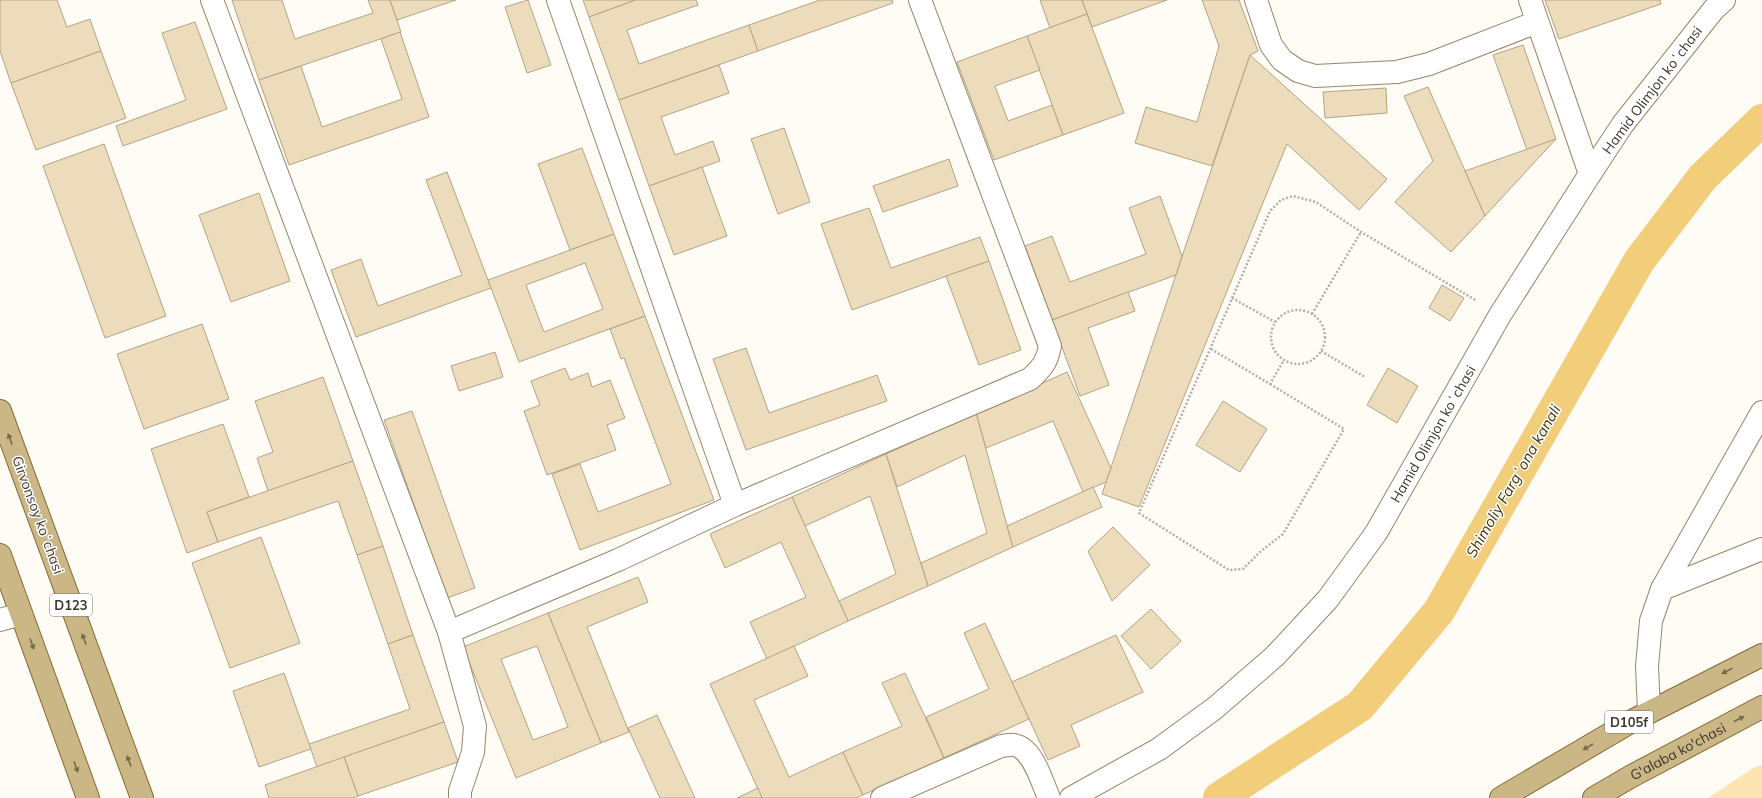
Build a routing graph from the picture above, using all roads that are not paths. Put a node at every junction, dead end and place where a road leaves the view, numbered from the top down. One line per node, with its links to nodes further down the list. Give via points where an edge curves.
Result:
1 (212, 0): 17 (street)
2 (558, 0): 11 (street)
3 (920, 0): 11 (street, via 1050,346 1047,359 1030,379)
4 (1256, 0): 7 (street, via 1271,45 1282,60 1298,71 1315,76 1397,72 1429,64)
5 (1530, 0): 7 (street)
6 (1724, 0): 8 (street, Hamid Olimjon koʻchasi, via 1714,9 1623,124)
7 (1538, 22): 8 (street)
8 (1590, 174): 26 (street, Hamid Olimjon koʻchasi, via 1500,315 1376,533 1328,599 1276,656 1215,708 1159,749)
9 (0, 411): 22 (main road, Girvonsoy koʻchasi / D123, one-way to 9)
10 (1762, 412): 14 (street)
11 (735, 504): 17 (street, via 618,560)
12 (1762, 549): 14 (street)
13 (2, 567): 15 (main road)
14 (1662, 589): 20 (street, via 1651,621 1648,666)
15 (21, 614): 16 (street); 21 (main road, one-way to 21)
16 (0, 620)
17 (449, 632): 23 (street, via 474,726 473,752)
18 (1762, 655): 20 (main road, D105f, one-way to 20)
19 (1762, 707): 28 (main road, G'alaba ko'chasi, one-way to 19)
20 (1649, 712): 27 (main road, D105f, one-way to 27)
21 (88, 798)
22 (142, 798)
23 (460, 798)
24 (882, 798): 25 (street, via 1001,746 1014,745 1025,750 1032,758)
25 (1049, 798)
26 (1071, 798)
27 (1501, 798)
28 (1594, 798)

